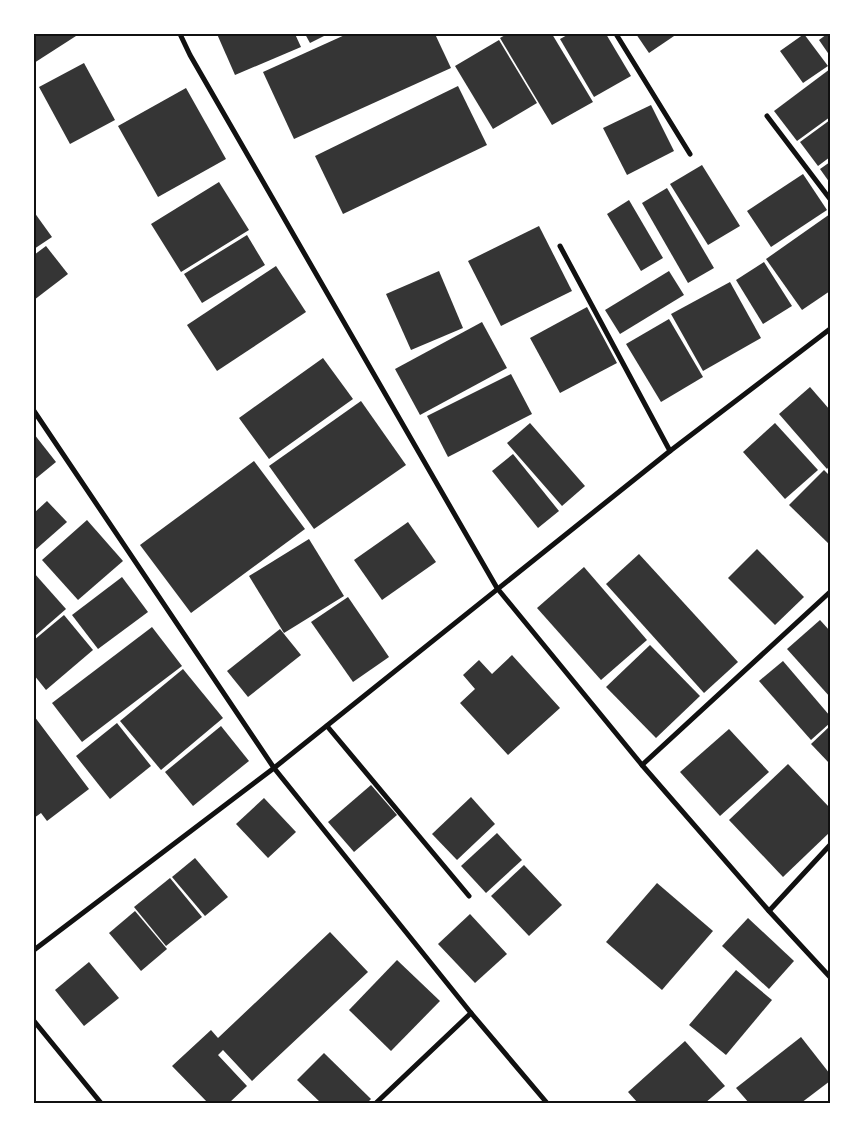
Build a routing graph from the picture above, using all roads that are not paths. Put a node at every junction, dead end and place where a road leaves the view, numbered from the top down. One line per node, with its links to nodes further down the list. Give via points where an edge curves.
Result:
1 (180, 34): 10 (street)
2 (616, 34): 4 (street)
3 (767, 116): 5 (street)
4 (690, 154)
5 (830, 199)
6 (560, 246): 9 (street)
7 (830, 329): 9 (street)
8 (34, 411): 14 (street)
9 (670, 451): 10 (street)
10 (497, 588): 12 (street); 13 (street)
11 (830, 592): 13 (street)
12 (327, 726): 14 (street); 16 (street)
13 (642, 765): 17 (street)
14 (274, 768): 18 (street); 20 (street)
15 (830, 845): 17 (street)
16 (470, 896)
17 (769, 911): 19 (street)
18 (34, 950)
19 (830, 977)
20 (471, 1013): 23 (street); 24 (street)
21 (34, 1020): 22 (street)
22 (101, 1103)
23 (376, 1103)
24 (547, 1103)

